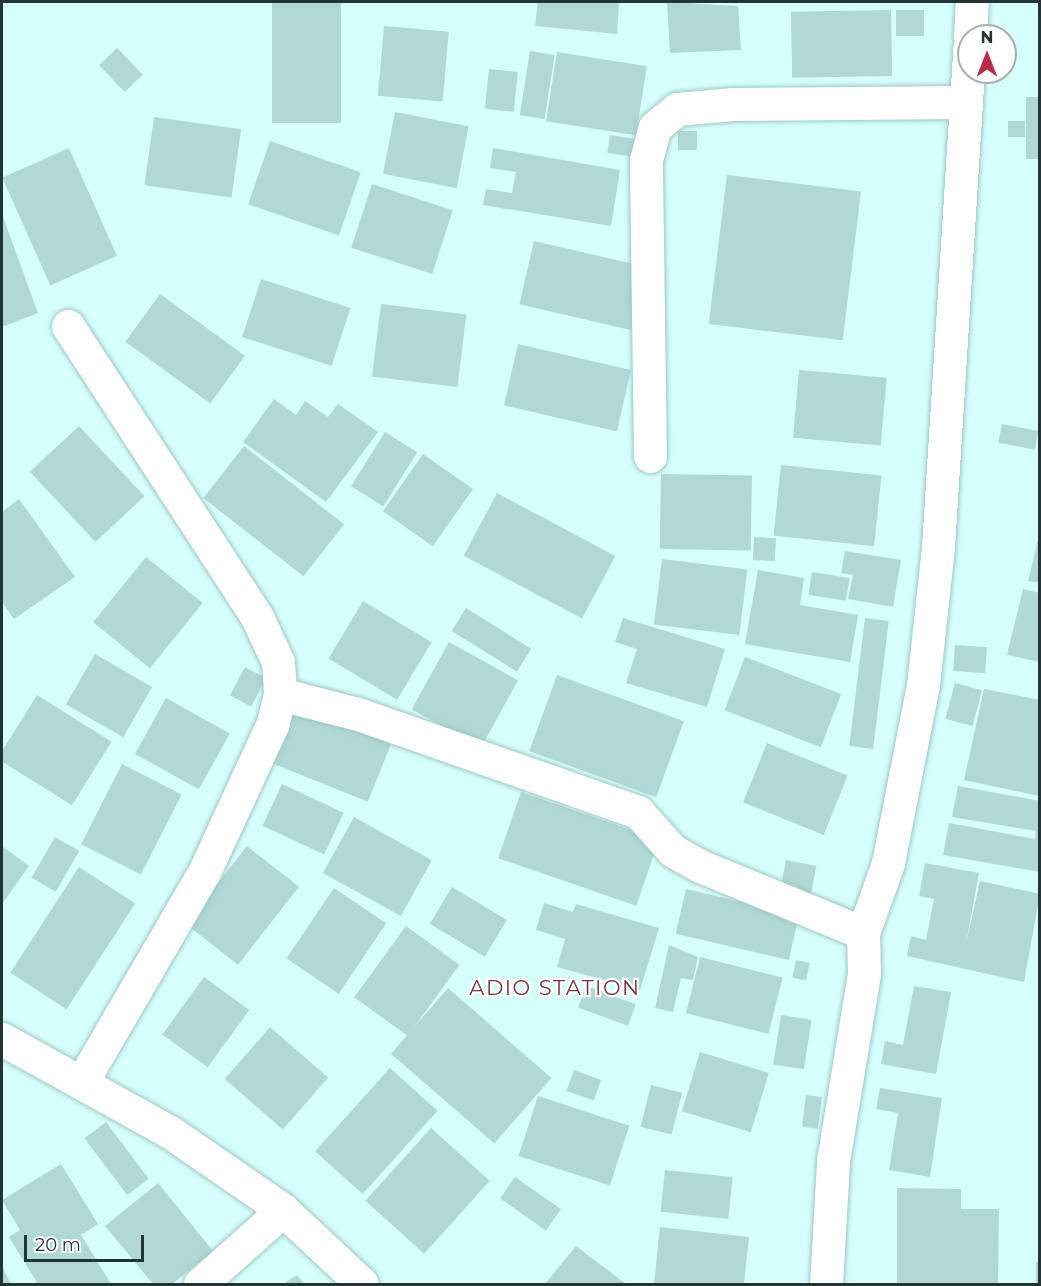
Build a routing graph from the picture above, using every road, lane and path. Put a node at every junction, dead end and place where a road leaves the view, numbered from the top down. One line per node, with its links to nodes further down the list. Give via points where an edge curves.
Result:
1 (972, 2): 2 (street)
2 (971, 24)
3 (967, 84): 4 (street)
4 (966, 102): 6 (street, via 733,104 676,110 655,127 646,160); 8 (street, via 938,547 923,685 888,863)
5 (68, 326): 7 (street, via 257,617 278,662)
6 (650, 456)
7 (280, 694): 8 (street, via 358,714 638,812 673,851 700,866); 10 (street, via 272,725 204,872)
8 (863, 933): 14 (street, via 864,973 833,1161)
9 (2, 1039): 10 (street)
10 (81, 1083): 11 (street, via 170,1132)
11 (283, 1210): 12 (street); 13 (street)
12 (200, 1284)
13 (362, 1284)
14 (826, 1284)

